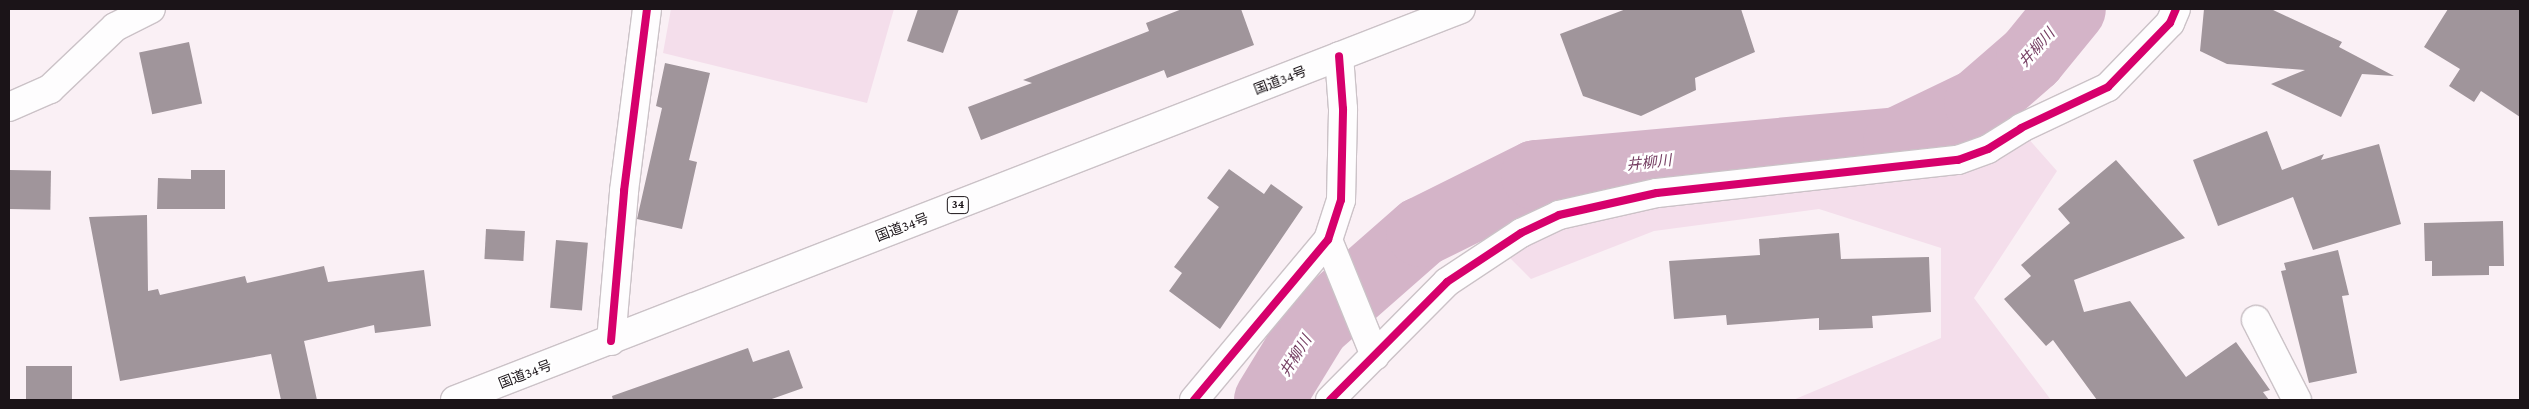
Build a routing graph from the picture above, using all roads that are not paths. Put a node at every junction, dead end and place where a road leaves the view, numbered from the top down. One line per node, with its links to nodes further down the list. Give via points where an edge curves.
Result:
1 (151, 9): 6 (main road, via 115,27 50,89)
2 (647, 9): 9 (main road, via 624,191)
3 (1461, 9): 5 (main road, 国道34号 / 34)
4 (2176, 9): 10 (main road, via 2170,23 2108,88 2021,128 1988,149 1958,160 1657,193 1558,215 1521,233 1447,282)
5 (1339, 56): 7 (main road, via 1343,109 1341,200); 9 (main road, 国道34号 / 34)
6 (9, 107)
7 (1328, 240): 10 (main road); 12 (main road)
8 (2256, 320): 14 (main road)
9 (611, 340): 11 (main road, 国道34号 / 34)
10 (1375, 356): 13 (main road)
11 (455, 400)
12 (1194, 400)
13 (1330, 400)
14 (2297, 400)

